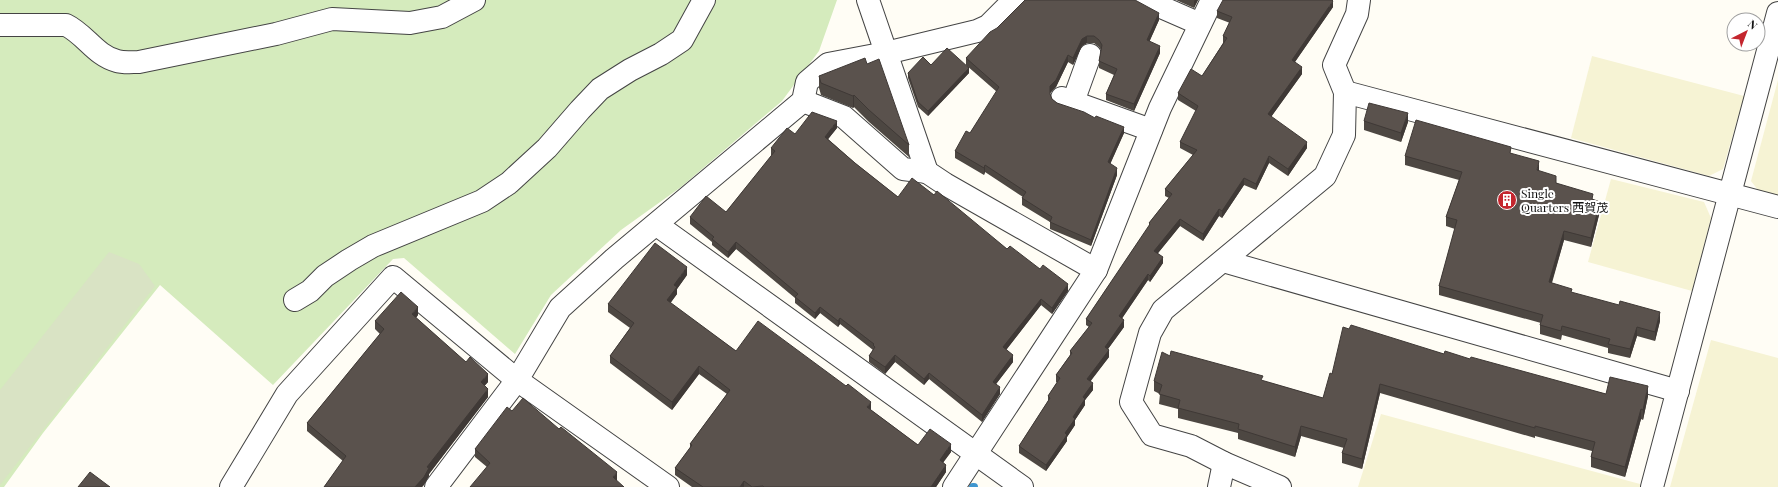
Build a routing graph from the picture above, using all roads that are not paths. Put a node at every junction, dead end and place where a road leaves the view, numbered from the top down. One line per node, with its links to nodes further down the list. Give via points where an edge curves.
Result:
1 (474, 0): 10 (street, via 442,17 410,23 332,19 276,34 139,62 117,61 103,56 66,25)
2 (704, 0): 22 (street, via 682,40 600,89 547,148 509,183 482,200 373,246 325,276 310,291)
3 (868, 0): 11 (street)
4 (1014, 0): 11 (street, via 988,26 977,31)
5 (1146, 0): 9 (street)
6 (1212, 0): 9 (street)
7 (1359, 0): 13 (street, via 1358,14 1334,65)
8 (1778, 13): 17 (street)
9 (1200, 24): 15 (street)
10 (0, 25)
11 (886, 53): 14 (street, via 828,64 807,82); 16 (street)
12 (1090, 55): 15 (street, via 1067,100)
13 (1345, 92): 17 (street); 20 (street, via 1344,135 1325,176)
14 (804, 101): 16 (street, via 844,117 903,169); 19 (street)
15 (1151, 130): 21 (street)
16 (927, 172): 21 (street)
17 (1731, 194): 18 (street); 24 (street)
18 (1778, 207)
19 (657, 225): 23 (street, via 560,308); 25 (street)
20 (1222, 261): 24 (street); 26 (street, via 1163,310 1150,333 1131,402 1152,435 1191,446)
21 (1096, 270): 25 (street)
22 (294, 300)
23 (517, 380): 27 (street, via 393,277 287,394); 28 (street); 29 (street)
24 (1678, 391): 34 (street)
25 (976, 454): 30 (street); 31 (street)
26 (1224, 463): 32 (street); 33 (street)
27 (231, 487)
28 (436, 487)
29 (668, 487)
30 (954, 487)
31 (1022, 487)
32 (1219, 487)
33 (1280, 487)
34 (1652, 487)

